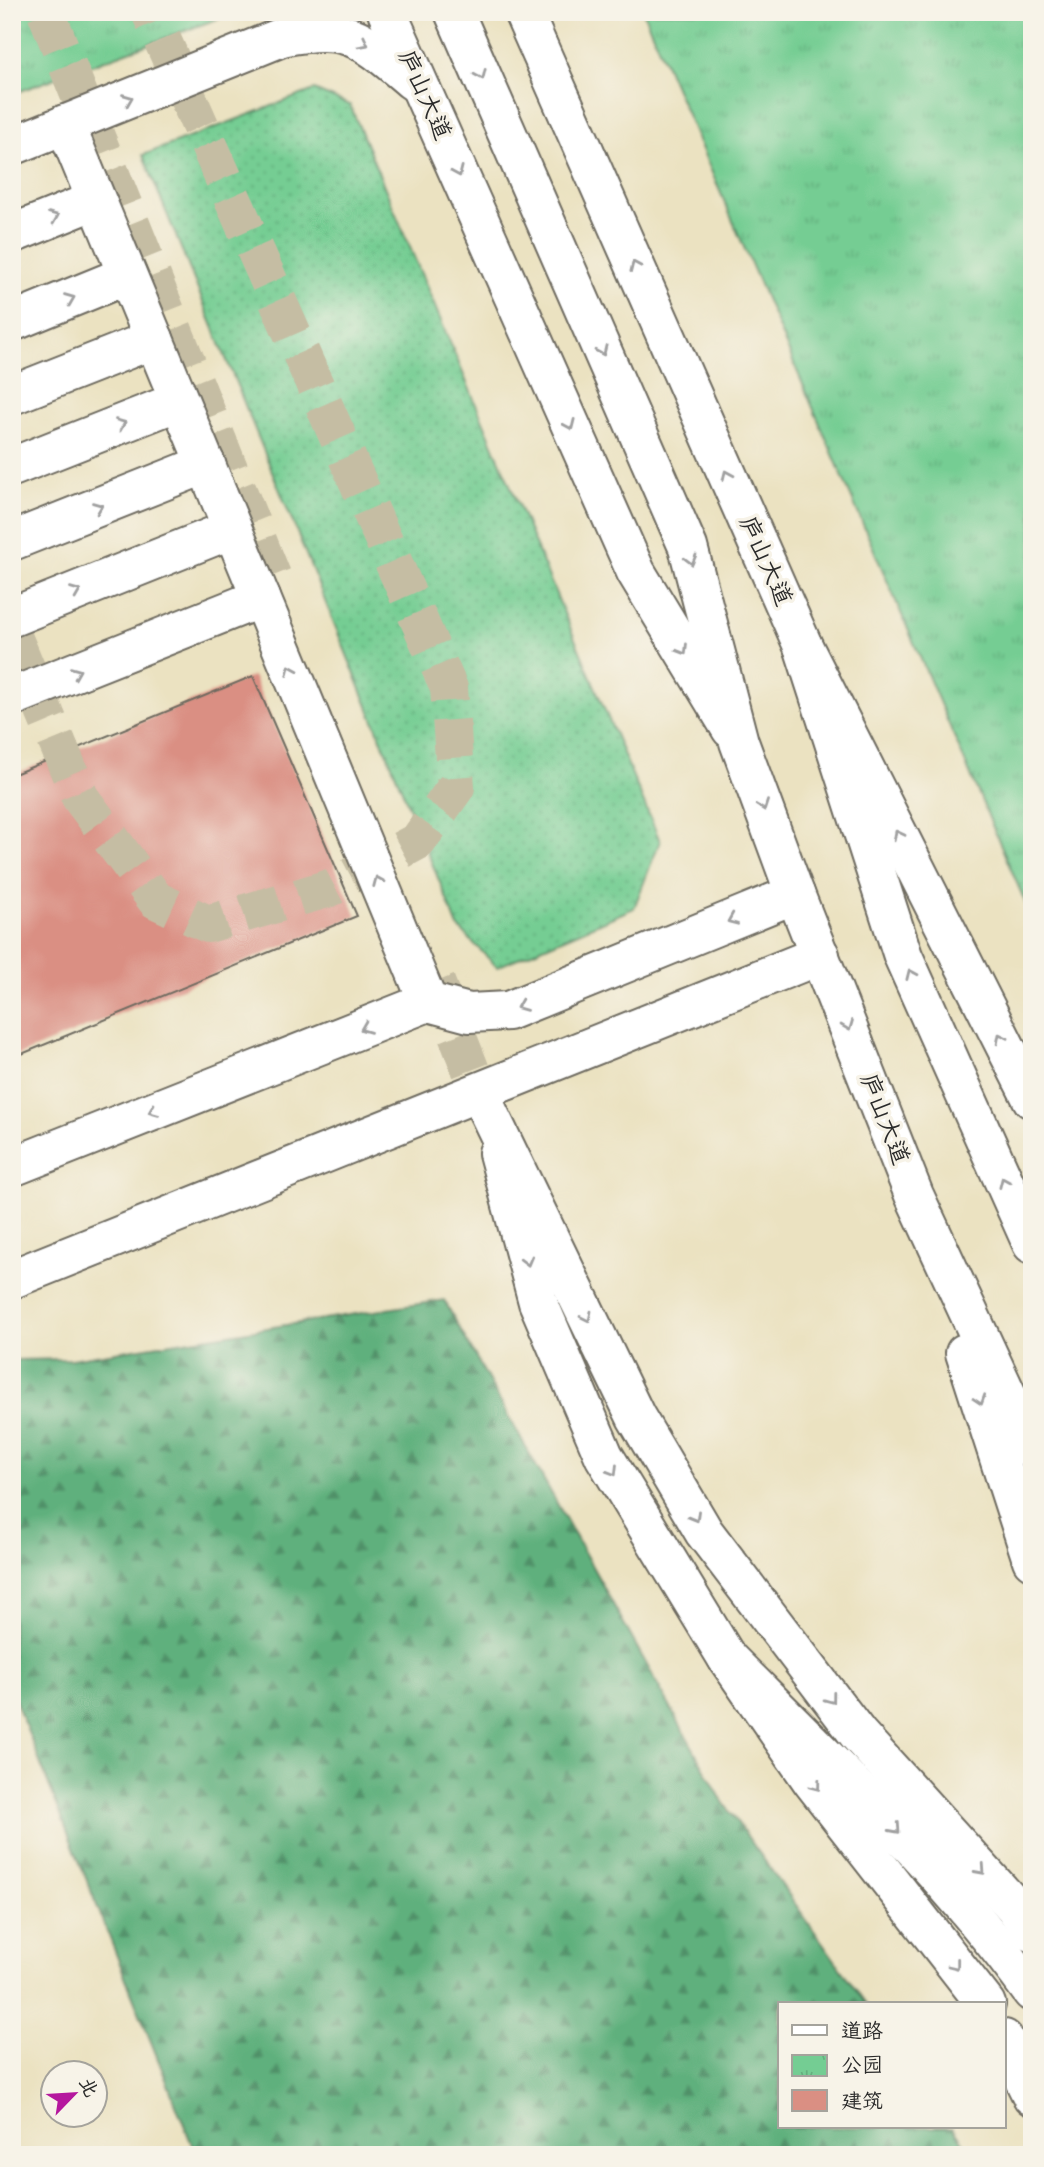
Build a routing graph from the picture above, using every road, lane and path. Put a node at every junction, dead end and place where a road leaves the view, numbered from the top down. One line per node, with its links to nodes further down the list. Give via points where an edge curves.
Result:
1 (387, 12): 4 (main road, 庐山大道)
2 (454, 12): 22 (main road, 庐山大道, one-way to 22, via 688,547)
3 (523, 12): 20 (main road, 庐山大道, one-way to 3)
4 (420, 87): 5 (main road, one-way to 4, via 282,37 312,31 338,31 368,43); 22 (main road, 庐山大道, one-way to 22, via 636,572)
5 (65, 124): 6 (main road); 7 (main road)
6 (12, 145)
7 (96, 200): 8 (main road, one-way to 7); 9 (main road)
8 (12, 234)
9 (127, 275): 10 (main road, one-way to 9); 11 (main road)
10 (12, 322)
11 (154, 339): 12 (main road); 13 (main road)
12 (12, 395)
13 (179, 401): 14 (main road); 15 (main road, one-way to 13)
14 (205, 464): 16 (main road); 17 (main road, one-way to 14)
15 (12, 467)
16 (232, 529): 18 (main road); 19 (main road, one-way to 16)
17 (12, 541)
18 (261, 598): 21 (main road, one-way to 18); 25 (main road, one-way to 18)
19 (12, 617)
20 (803, 646): 26 (main road, 庐山大道, one-way to 20); 29 (main road, one-way to 20, via 903,956)
21 (12, 697)
22 (739, 742): 23 (main road, 庐山大道, one-way to 23)
23 (795, 894): 24 (main road, 庐山大道); 25 (main road, one-way to 25, via 508,1012 469,1013)
24 (820, 955): 28 (main road, 庐山大道, one-way to 28); 30 (main road)
25 (428, 1002): 27 (main road, one-way to 27)
26 (1032, 1099)
27 (12, 1167)
28 (914, 1195): 31 (main road, 庐山大道); 32 (main road, one-way to 32)
29 (1032, 1244)
30 (12, 1279)
31 (1032, 1449)
32 (1032, 1560)
33 (727, 1658): 34 (main road, via 604,1456 538,1302 483,1101 636,1417 704,1532 858,1734); 35 (main road, one-way to 35, via 895,1826); 36 (main road, one-way to 36, via 812,1781)
34 (1032, 1931)
35 (1032, 1992)
36 (984, 2002)
37 (1006, 2043): 38 (main road)
38 (1032, 2096)

